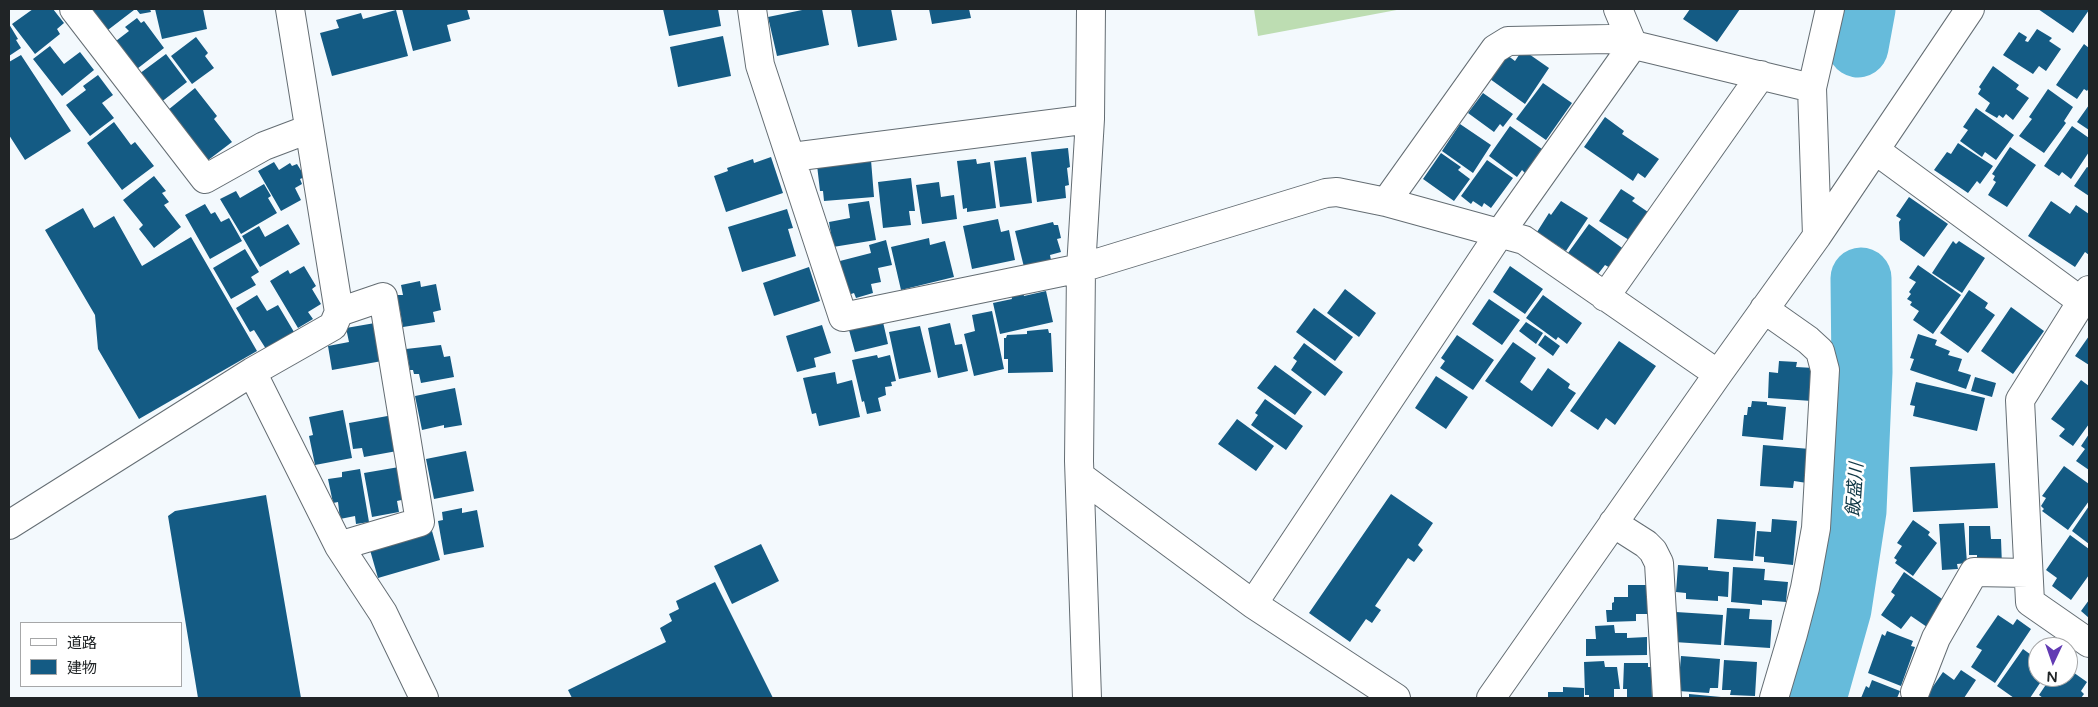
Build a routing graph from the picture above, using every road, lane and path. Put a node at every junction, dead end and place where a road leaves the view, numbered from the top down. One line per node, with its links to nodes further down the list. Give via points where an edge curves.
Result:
1 (74, 9): 12 (street, via 205,179 264,146)
2 (290, 9): 12 (street)
3 (752, 9): 14 (street, via 760,65)
4 (1091, 9): 11 (street)
5 (1618, 9): 8 (street)
6 (1830, 9): 10 (street)
7 (1970, 9): 13 (street)
8 (1633, 45): 9 (street); 15 (street, via 1608,39 1508,41 1495,48); 16 (street)
9 (1761, 75): 10 (street); 20 (street)
10 (1812, 88): 17 (street)
11 (1090, 119): 14 (street); 18 (street)
12 (309, 129): 22 (street)
13 (1876, 150): 17 (street); 19 (street)
14 (792, 157): 18 (street, via 843,317)
15 (1386, 202): 16 (street); 18 (street, via 1338,192 1326,193)
16 (1500, 233): 20 (street, via 1524,240); 30 (street)
17 (1817, 236): 21 (street)
18 (1082, 268): 25 (street)
19 (2085, 295): 29 (street, via 2020,400)
20 (1605, 297): 24 (street)
21 (1764, 309): 24 (street); 38 (street, via 1820,351 1825,370 1816,528 1796,625)
22 (339, 312): 23 (street, via 333,326); 28 (street, via 384,297 420,522)
23 (252, 372): 27 (street); 28 (street)
24 (1718, 374): 26 (street)
25 (1080, 476): 30 (street); 34 (street)
26 (1613, 523): 36 (street); 37 (street, via 1646,544 1659,563)
27 (9, 525)
28 (339, 546): 33 (street, via 383,613)
29 (2028, 573): 31 (street, via 2030,602); 32 (street, via 1974,572 1936,638)
30 (1253, 604): 35 (street)
31 (2089, 643)
32 (1915, 692)
33 (424, 698)
34 (1087, 698)
35 (1396, 698)
36 (1491, 698)
37 (1667, 698)
38 (1774, 698)

